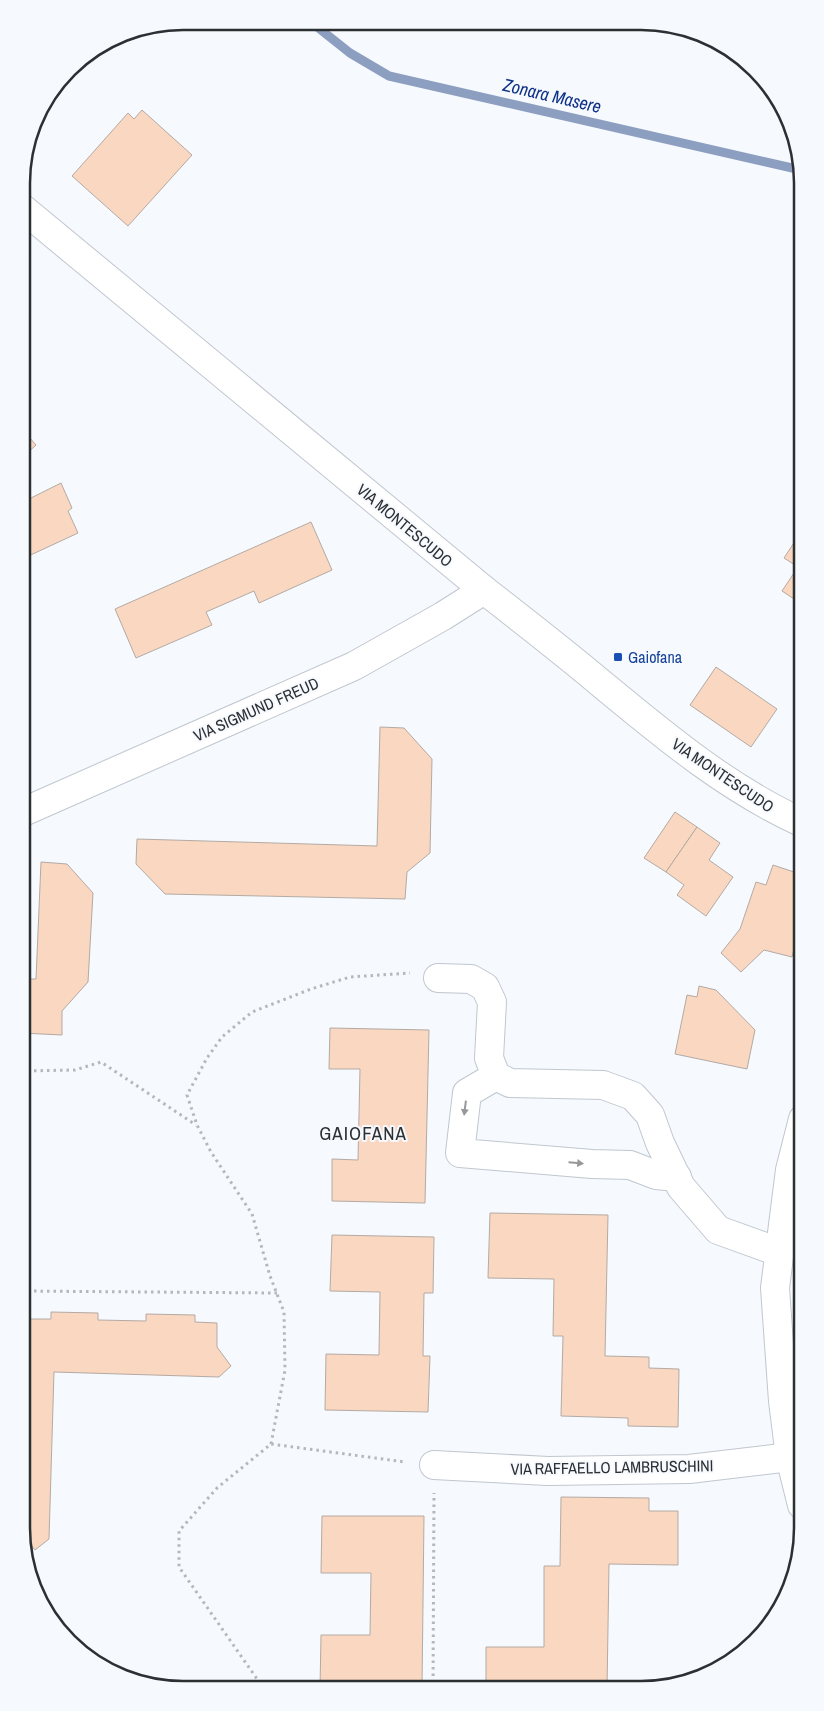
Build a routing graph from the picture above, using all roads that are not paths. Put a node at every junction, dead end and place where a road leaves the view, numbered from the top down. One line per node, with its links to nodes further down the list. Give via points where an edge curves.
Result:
1 (30, 215): 2 (street, VIA MONTESCUDO)
2 (484, 590): 3 (street, VIA SIGMUND FREUD, via 354,666); 4 (street, VIA MONTESCUDO, via 677,746 745,793)
3 (30, 809)
4 (794, 819)
5 (438, 978): 6 (street, via 472,979 485,987 492,1002 489,1058)
6 (496, 1076): 8 (street, via 510,1083 603,1085 633,1096 650,1115); 8 (street, one-way to 8, via 467,1093 460,1154 630,1165 656,1175)
7 (794, 1153): 9 (street)
8 (677, 1176): 9 (street, via 681,1187 718,1230)
9 (779, 1252): 10 (street, via 775,1288)
10 (790, 1457): 11 (street, VIA RAFFAELLO LAMBRUSCHINI, via 688,1469 548,1471); 12 (street)
11 (434, 1465)
12 (794, 1473)

